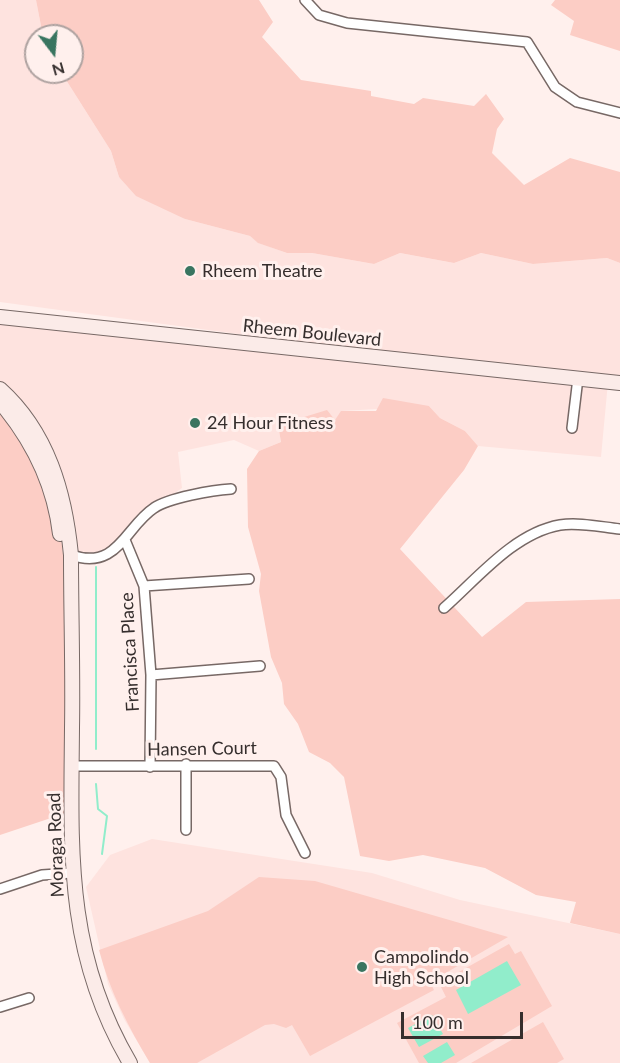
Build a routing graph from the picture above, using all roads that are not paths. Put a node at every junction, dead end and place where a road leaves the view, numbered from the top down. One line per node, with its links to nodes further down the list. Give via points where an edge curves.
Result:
1 (305, 0): 2 (street, via 319,15 347,23 527,42 555,87 577,102)
2 (620, 113)
3 (0, 317): 4 (main road, Rheem Boulevard)
4 (578, 378): 5 (main road, Rheem Boulevard); 8 (street)
5 (620, 383)
6 (0, 389): 12 (main road, Moraga Road, via 30,423 45,448 67,513)
7 (0, 402): 16 (main road, Moraga Road, via 23,429 48,480 58,515)
8 (573, 428)
9 (231, 489): 11 (street, via 210,490 154,508)
10 (620, 529): 15 (street, via 575,525 539,531 518,543)
11 (125, 540): 12 (street, via 104,555); 14 (street, Francisca Place)
12 (71, 555): 16 (main road, Moraga Road)
13 (249, 579): 14 (street)
14 (144, 586): 18 (street, Francisca Place)
15 (444, 608)
16 (71, 616): 20 (main road, Moraga Road)
17 (260, 666): 18 (street)
18 (151, 675): 21 (street, Francisca Place)
19 (186, 764): 21 (street, Hansen Court); 22 (street); 23 (street, Hansen Court, via 274,765 281,777 286,815)
20 (72, 766): 21 (street, Hansen Court); 24 (main road, Moraga Road)
21 (150, 766)
22 (186, 830)
23 (305, 853)
24 (72, 873): 25 (street, via 42,875); 28 (main road, Moraga Road, via 88,968)
25 (0, 889)
26 (29, 998): 27 (street)
27 (0, 1007)
28 (130, 1063)

